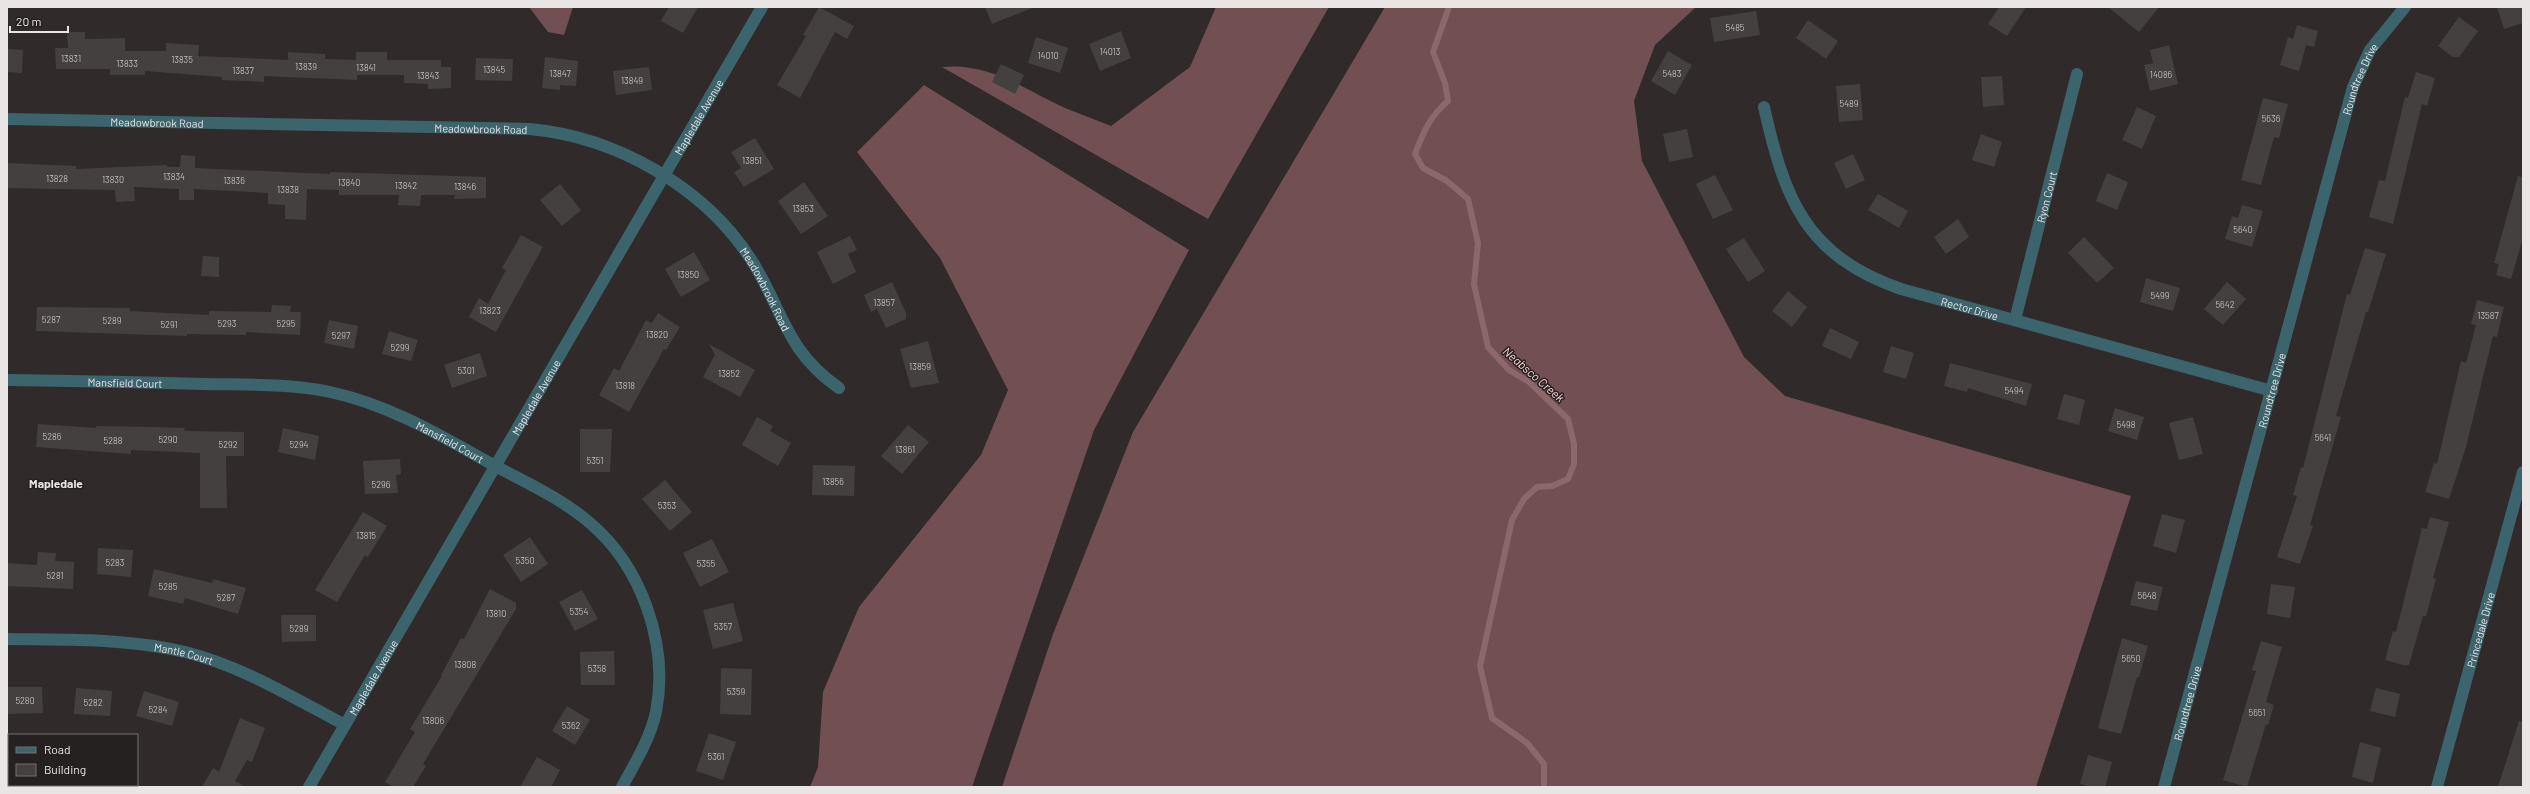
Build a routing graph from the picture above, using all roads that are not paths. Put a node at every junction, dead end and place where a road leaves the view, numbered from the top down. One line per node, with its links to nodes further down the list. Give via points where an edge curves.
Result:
1 (762, 7): 6 (street, Mapledale Avenue)
2 (2405, 7): 10 (street, Roundtree Drive, via 2370,50 2353,86)
3 (2077, 74): 7 (street, Ryon Court)
4 (1764, 107): 7 (street, Rector Drive, via 1776,159 1791,198 1805,222 1840,257 1861,272 1886,284)
5 (7, 118): 6 (street, Meadowbrook Road, via 530,129 571,135 604,145)
6 (663, 176): 9 (street, Meadowbrook Road, via 696,198 732,234 751,260 802,356 821,376); 11 (street, Mapledale Avenue)
7 (2015, 320): 10 (street, Rector Drive)
8 (7, 380): 11 (street, Mansfield Court, via 310,388 332,392 385,409 413,421)
9 (839, 388)
10 (2272, 391): 17 (street, Roundtree Drive)
11 (495, 466): 14 (street, Mapledale Avenue); 16 (street, Mansfield Court, via 553,497 590,523 623,560 647,609 657,646 656,712 647,741)
12 (2523, 472): 18 (street, Princedale Drive)
13 (7, 639): 14 (street, Mantle Court, via 143,644 186,652 248,674)
14 (345, 725): 15 (street, Mapledale Avenue)
15 (309, 787)
16 (622, 787)
17 (2164, 787)
18 (2438, 787)

